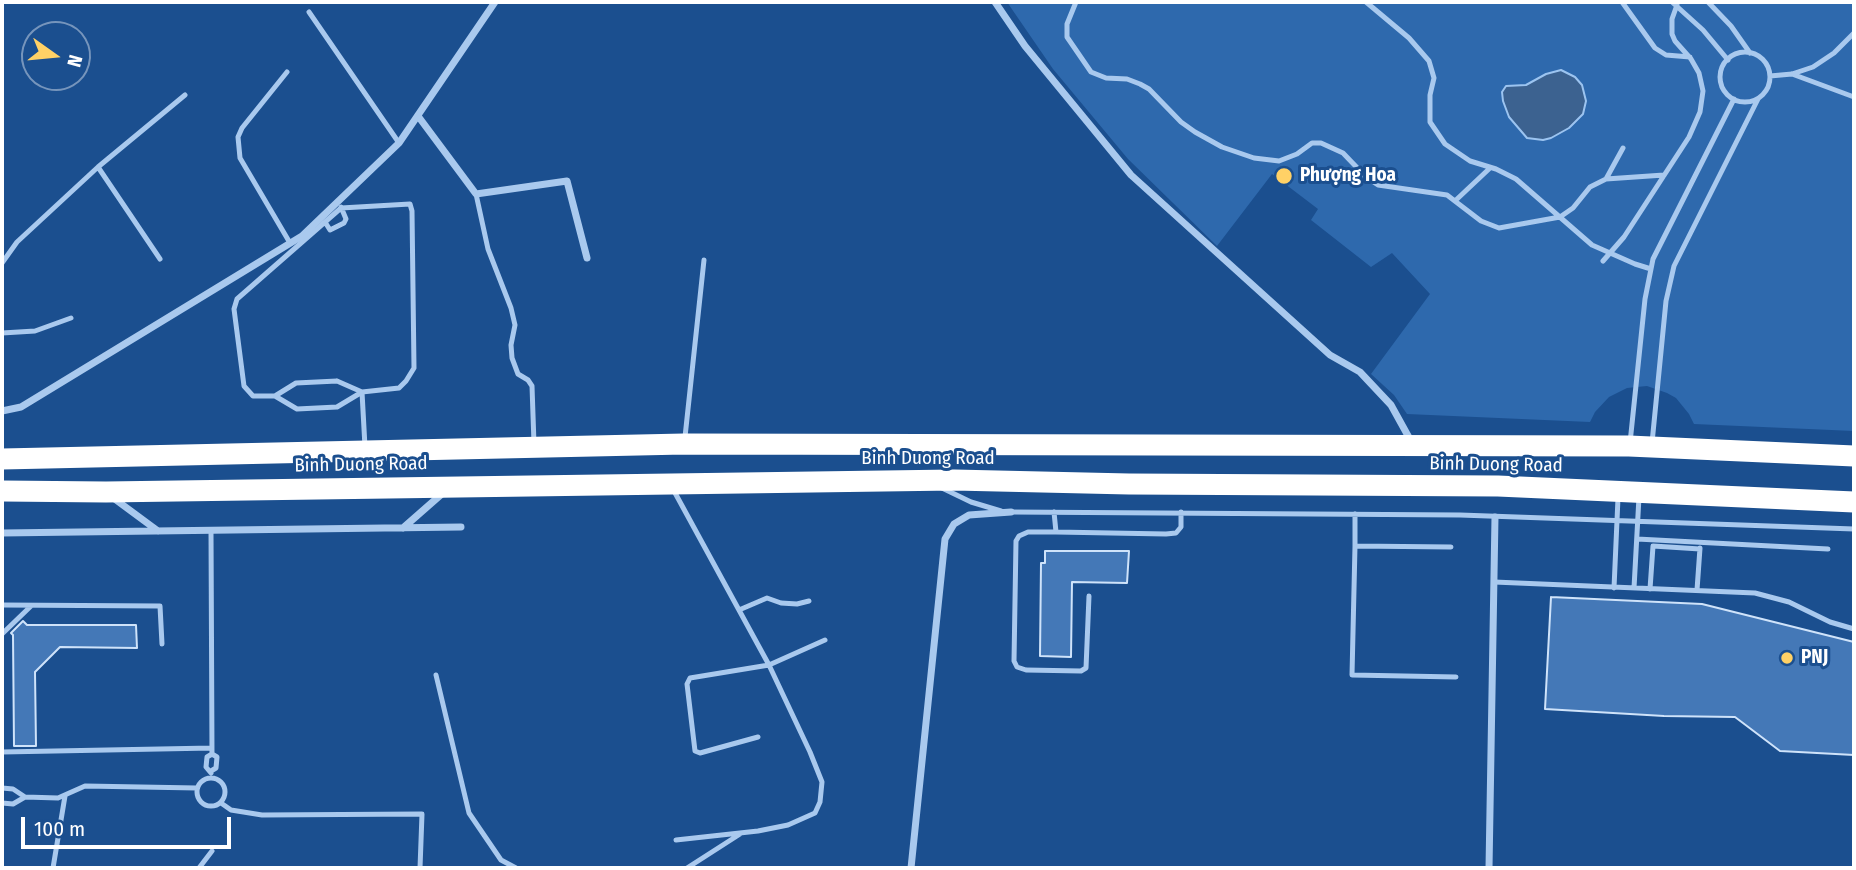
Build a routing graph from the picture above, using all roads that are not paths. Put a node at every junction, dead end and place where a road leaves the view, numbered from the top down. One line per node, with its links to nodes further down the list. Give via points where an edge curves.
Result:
1 (495, 2): 20 (street)
2 (995, 2): 46 (street, via 1025,47 1131,174 1330,355 1360,372 1391,405)
3 (1076, 2): 28 (lane, via 1067,37 1091,72 1149,89 1181,122 1210,142 1271,161 1321,143 1343,153 1378,185)
4 (1366, 2): 24 (lane, via 1429,61 1434,78 1430,122 1439,137 1461,156)
5 (1622, 2): 11 (lane, via 1655,48 1666,55)
6 (1708, 2): 10 (lane)
7 (1675, 3): 11 (lane, via 1672,34); 12 (lane)
8 (309, 12): 21 (lane)
9 (1854, 33): 14 (lane, via 1824,61)
10 (1749, 53): 12 (lane); 15 (lane, via 1761,59)
11 (1690, 57): 25 (lane, via 1699,73 1703,100 1693,131)
12 (1728, 60): 18 (lane, via 1721,71 1721,84)
13 (287, 72): 32 (lane, via 238,137 240,158)
14 (1792, 74): 15 (lane); 17 (lane)
15 (1770, 76): 19 (lane)
16 (185, 95): 23 (lane)
17 (1854, 97)
18 (1734, 99): 19 (lane); 39 (lane)
19 (1758, 99): 49 (lane, via 1674,267)
20 (418, 116): 21 (street); 27 (street)
21 (399, 144): 29 (street)
22 (1623, 148): 26 (lane)
23 (98, 167): 35 (lane); 38 (lane, via 18,242)
24 (1490, 168): 28 (lane); 30 (lane, via 1516,179)
25 (1664, 175): 26 (lane); 33 (lane)
26 (1606, 179): 30 (lane, via 1590,187)
27 (476, 194): 34 (street, via 567,181); 48 (lane, via 488,249 516,325 512,358 517,374 532,386)
28 (1457, 200): 30 (lane, via 1499,228)
29 (340, 204): 31 (street); 31 (lane, via 344,223 330,230); 42 (lane, via 405,203 412,208 413,371 399,388)
30 (1560, 217): 33 (lane, via 1584,240)
31 (323, 219): 32 (street); 43 (lane, via 235,303 244,386 253,396)
32 (290, 243): 44 (street, via 20,407)
33 (1610, 254): 37 (lane); 39 (lane)
34 (587, 258)
35 (160, 259)
36 (704, 260): 45 (lane)
37 (1603, 261)
38 (2, 264)
39 (1651, 268): 47 (lane)
40 (71, 318): 41 (lane, via 36,331)
41 (2, 333)
42 (362, 392): 43 (lane, via 337,381 310,382 296,383); 43 (lane, via 337,407 297,409); 50 (lane)
43 (275, 396)
44 (2, 411)
45 (684, 444): 46 (highway, Binh Duong Road); 48 (highway, Binh Duong Road)
46 (1412, 444): 47 (highway, Binh Duong Road)
47 (1629, 446): 49 (highway, Binh Duong Road)
48 (534, 447): 50 (highway, Binh Duong Road)
49 (1652, 447): 51 (highway, Binh Duong Road)
50 (365, 450): 52 (highway, Binh Duong Road)
51 (1854, 456)
52 (2, 459)
53 (919, 480): 54 (highway, Binh Duong Road); 57 (highway, Binh Duong Road); 61 (lane)
54 (671, 485): 55 (highway, Binh Duong Road); 89 (lane)
55 (450, 486): 58 (highway, Binh Duong Road); 69 (street)
56 (2, 491): 58 (highway, Binh Duong Road)
57 (1618, 491): 59 (highway, Binh Duong Road); 66 (lane)
58 (106, 492): 71 (street)
59 (1640, 492): 60 (highway, Binh Duong Road); 67 (lane)
60 (1854, 502)
61 (1009, 512): 62 (lane); 115 (street, via 969,515 954,524 945,539)
62 (1054, 512): 63 (lane); 73 (lane)
63 (1181, 512): 64 (lane); 73 (lane, via 1181,527 1172,534)
64 (1355, 514): 65 (lane); 77 (lane)
65 (1494, 517): 66 (lane); 80 (street)
66 (1617, 520): 67 (lane); 81 (lane)
67 (1638, 521): 70 (lane); 75 (lane)
68 (461, 527): 69 (street)
69 (402, 528): 72 (street)
70 (1854, 529)
71 (158, 531): 72 (street); 74 (street)
72 (211, 531): 98 (lane)
73 (1056, 532): 85 (lane, via 1028,532 1016,541 1017,667 1086,668)
74 (2, 533)
75 (1637, 539): 76 (lane); 82 (lane)
76 (1700, 545): 79 (lane); 83 (lane, via 1653,546); 84 (lane)
77 (1355, 546): 78 (lane); 96 (lane, via 1352,675)
78 (1451, 547)
79 (1828, 549)
80 (1494, 582): 81 (lane); 116 (street)
81 (1614, 588): 82 (lane)
82 (1634, 589): 83 (lane)
83 (1650, 589): 84 (lane)
84 (1697, 590): 90 (lane, via 1771,596)
85 (1089, 596)
86 (809, 601): 89 (lane, via 781,603 767,598)
87 (2, 605): 88 (lane)
88 (31, 606): 91 (lane); 93 (lane, via 160,606)
89 (739, 610): 94 (lane)
90 (1854, 629)
91 (2, 634)
92 (825, 640): 94 (lane)
93 (163, 644)
94 (769, 665): 97 (lane, via 690,678 687,684 695,751); 107 (lane, via 822,782 820,802 815,813 788,825)
95 (436, 675): 113 (lane, via 469,813 500,860)
96 (1456, 677)
97 (758, 737)
98 (212, 751): 99 (lane); 100 (lane, via 217,757)
99 (2, 752)
100 (211, 774): 102 (lane); 106 (lane, via 225,789)
101 (2, 788): 104 (lane)
102 (197, 788): 103 (lane, via 85,786); 106 (lane, via 204,805)
103 (65, 796): 104 (lane); 110 (lane)
104 (24, 797): 105 (lane, via 13,804)
105 (2, 803)
106 (221, 803): 112 (lane, via 231,810 262,816 422,814)
107 (742, 832): 108 (lane); 114 (lane)
108 (676, 840)
109 (212, 851): 111 (lane)
110 (53, 868)
111 (199, 868)
112 (420, 868)
113 (516, 868)
114 (687, 868)
115 (911, 868)
116 (1489, 868)

